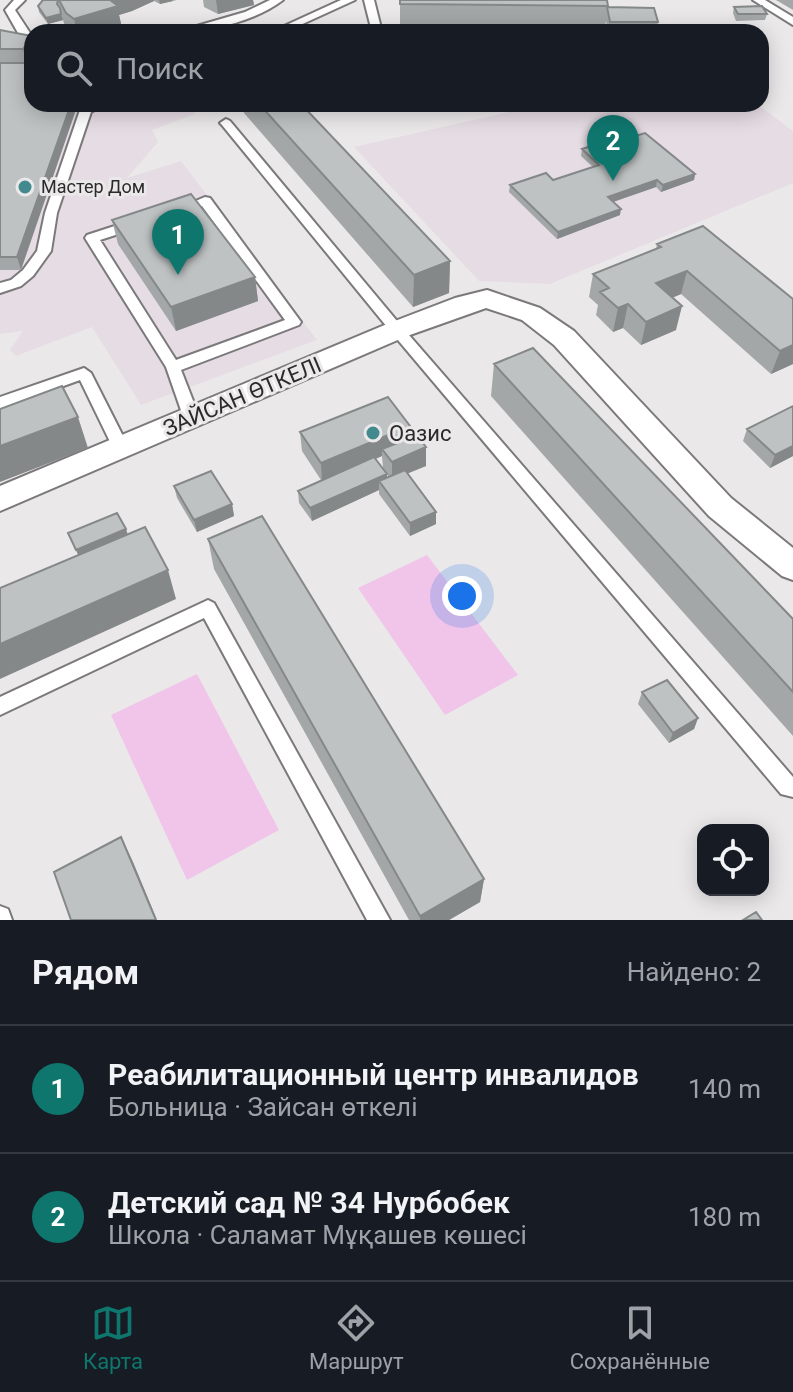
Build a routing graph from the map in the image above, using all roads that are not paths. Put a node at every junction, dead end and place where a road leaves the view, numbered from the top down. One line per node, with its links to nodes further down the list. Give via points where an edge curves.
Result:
1 (20, 0): 10 (lane, via 10,10)
2 (278, 0): 7 (lane)
3 (350, 0): 8 (lane)
4 (369, 0): 9 (lane)
5 (758, 0): 6 (lane)
6 (793, 22)
7 (211, 24)
8 (294, 24)
9 (375, 24)
10 (24, 34)
11 (85, 112): 13 (lane, via 51,213 44,251 16,283)
12 (226, 123): 14 (lane)
13 (0, 288)
14 (397, 330): 17 (street, ЗАЙСАН ӨТКЕЛІ); 20 (street, ЗАЙСАН ӨТКЕЛІ, via 487,299 531,314 564,338 720,507); 22 (lane)
15 (173, 367): 15 (lane, via 92,238 205,201 294,322); 17 (lane)
16 (0, 403): 18 (lane, via 84,373)
17 (191, 416): 18 (street, ЗАЙСАН ӨТКЕЛІ)
18 (121, 448): 19 (street, ЗАЙСАН ӨТКЕЛІ)
19 (0, 499)
20 (793, 567)
21 (0, 706): 23 (lane, via 208,608)
22 (793, 787)
23 (379, 920)

